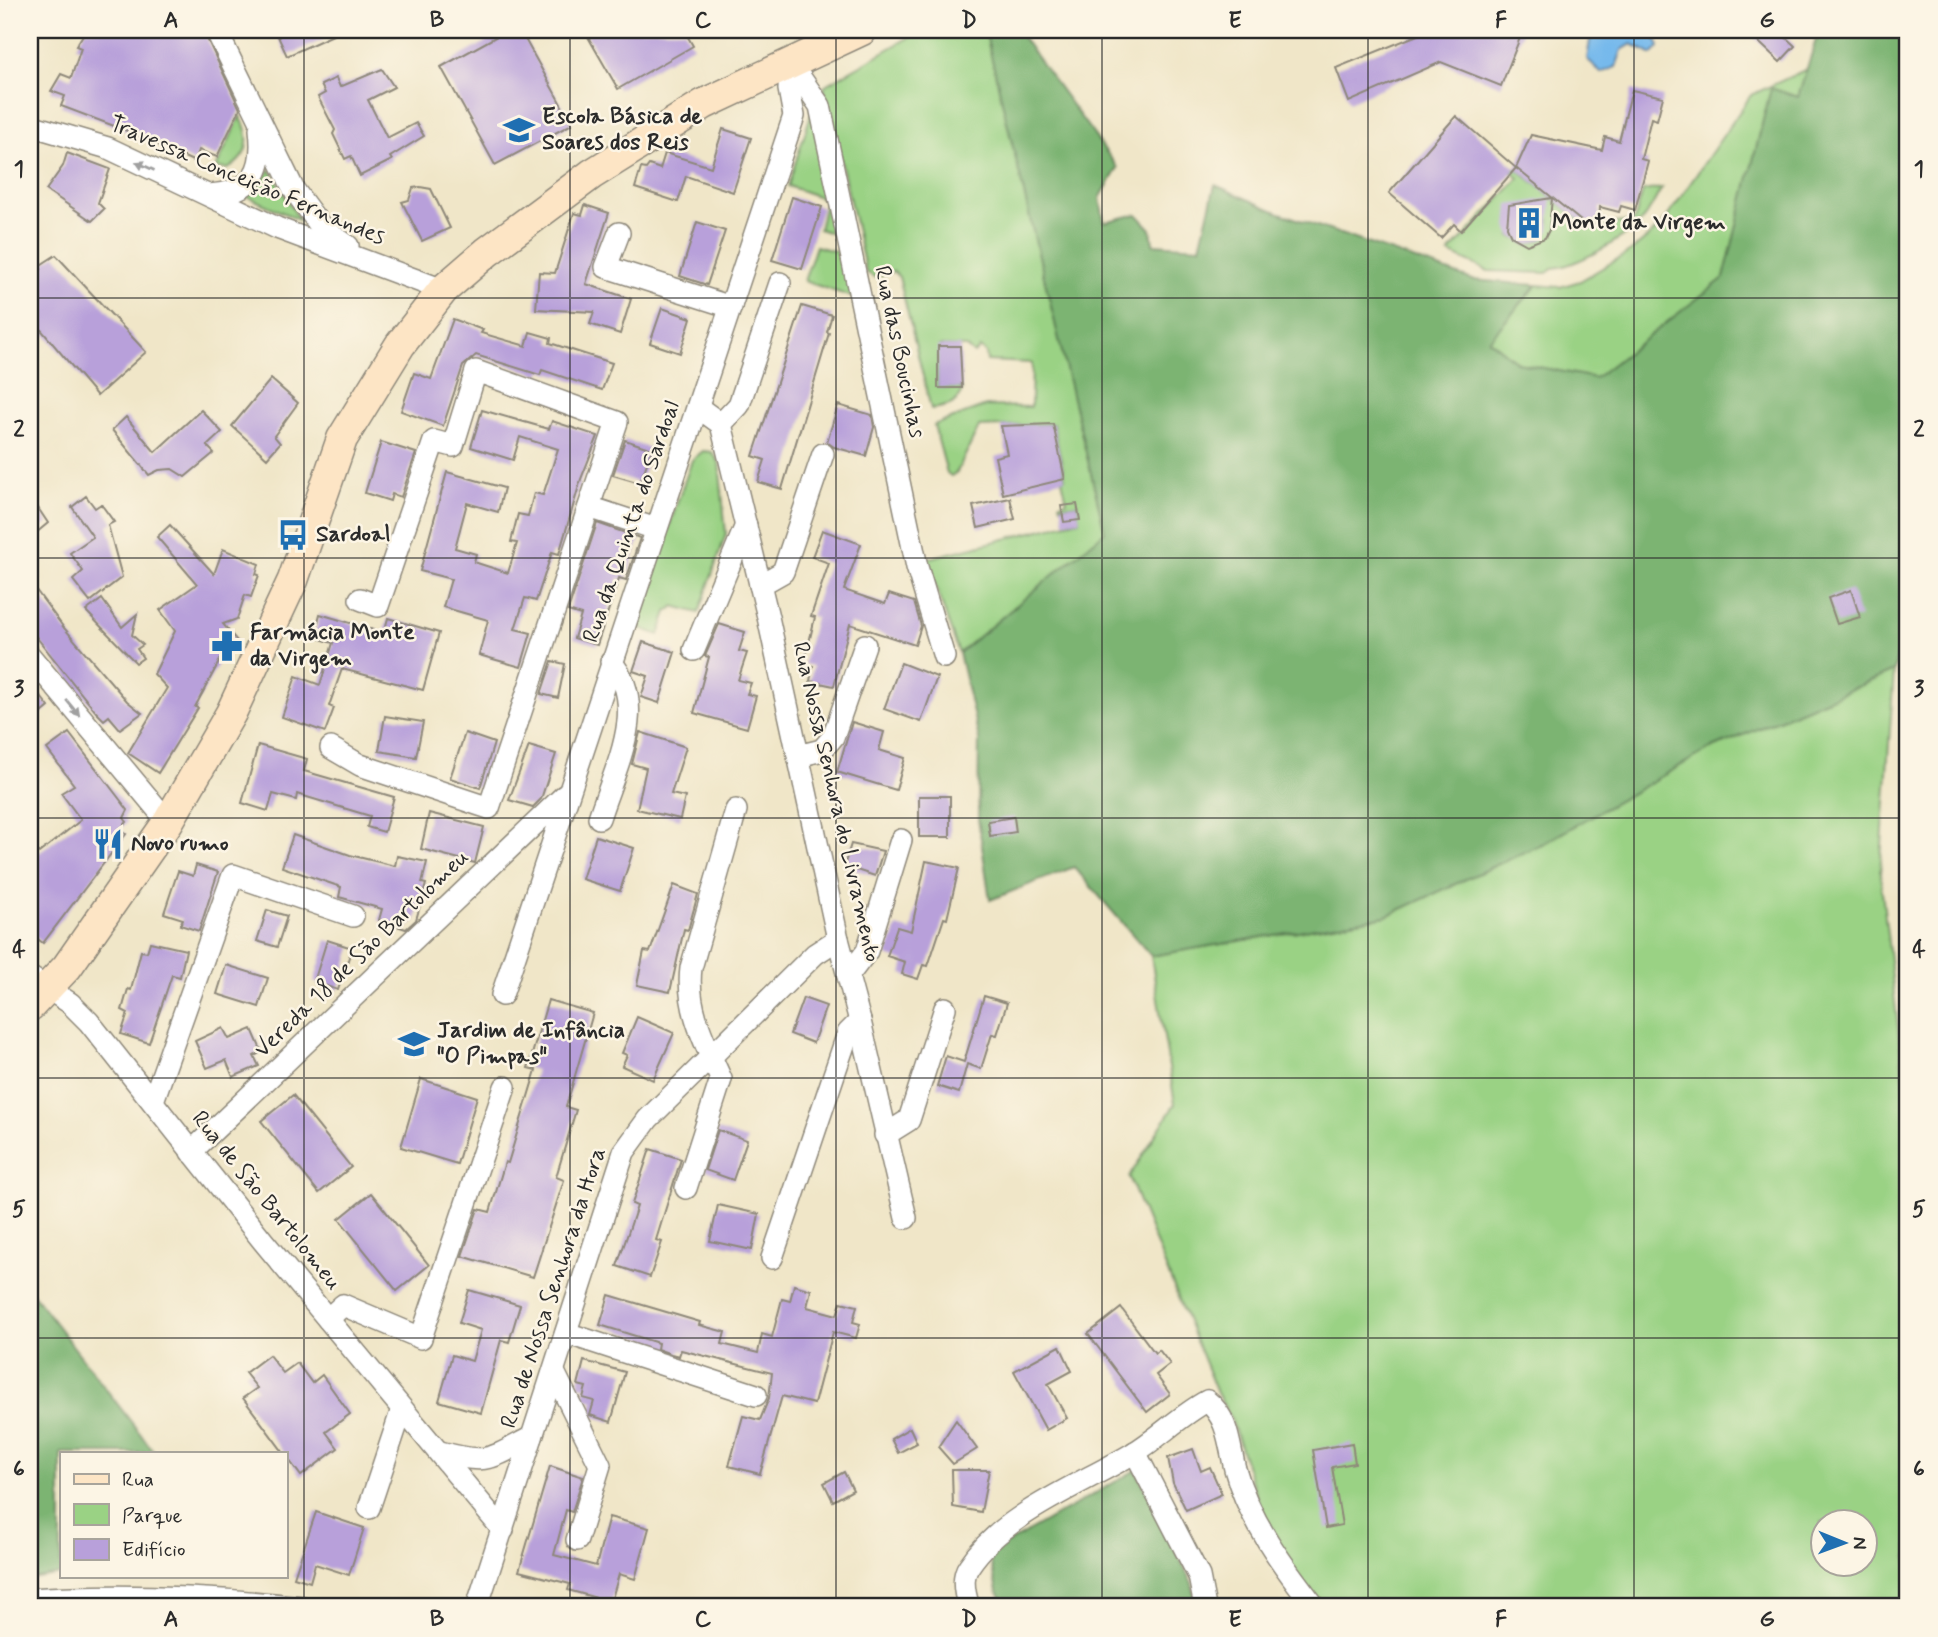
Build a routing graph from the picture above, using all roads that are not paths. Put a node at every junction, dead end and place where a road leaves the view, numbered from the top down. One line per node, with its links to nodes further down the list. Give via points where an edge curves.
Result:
1 (216, 30): 4 (street)
2 (862, 30): 3 (main road)
3 (791, 64): 10 (main road, via 704,104 592,174); 11 (street, Rua da Quinta do Sardoal, via 794,116); 23 (street, Rua das Boucinhas, via 820,106 917,567)
4 (259, 119): 6 (street, via 261,163 250,182 233,193); 8 (street, via 294,190 322,228)
5 (30, 125): 6 (street, Travessa Conceição Fernandes, one-way to 5, via 108,148)
6 (206, 195): 8 (street, Travessa Conceição Fernandes, via 277,228)
7 (619, 233): 11 (street, via 606,267)
8 (373, 263): 10 (street, Travessa Conceição Fernandes)
9 (780, 283): 13 (street, via 739,405)
10 (443, 290): 30 (main road, via 400,345 342,439 293,580 231,713)
11 (731, 307): 12 (street, Rua da Quinta do Sardoal)
12 (699, 408): 13 (street); 17 (street, Rua da Quinta do Sardoal)
13 (721, 424): 16 (street, Rua Nossa Senhora do Livramento)
14 (823, 454): 18 (street, via 783,572)
15 (589, 507): 17 (street); 19 (street, via 617,422 476,371 453,446 434,441 378,606); 25 (street, via 489,808 360,765)
16 (746, 525): 18 (street, Rua Nossa Senhora do Livramento); 21 (street)
17 (656, 529): 24 (street, Rua da Quinta do Sardoal)
18 (760, 585): 26 (street, Rua Nossa Senhora do Livramento)
19 (360, 599)
20 (865, 645): 26 (street, via 833,737 821,750)
21 (694, 650)
22 (30, 656): 30 (street, one-way to 30)
23 (944, 657)
24 (611, 662): 27 (street, Rua da Quinta do Sardoal); 29 (street, via 624,676 630,718)
25 (331, 748)
26 (798, 756): 33 (street, Rua Nossa Senhora do Livramento)
27 (568, 792): 36 (street, Rua da Quinta do Sardoal); 43 (street, Vereda 18 de São Bartolomeu)
28 (736, 810): 39 (street, via 690,978 692,1008)
29 (599, 818)
30 (168, 822): 35 (main road, via 67,967)
31 (901, 840): 34 (street, via 867,951)
32 (354, 916): 41 (street, via 233,875)
33 (838, 939): 34 (street, Rua Nossa Senhora do Livramento); 39 (street, Rua de Nossa Senhora da Hora, via 815,954)
34 (848, 976): 38 (street, Rua Nossa Senhora do Livramento)
35 (35, 991): 41 (street, Rua de São Bartolomeu, via 70,1003)
36 (502, 995)
37 (945, 1008): 42 (street, via 909,1120)
38 (860, 1021): 42 (street, Rua Nossa Senhora do Livramento); 46 (street, via 848,1033)
39 (711, 1057): 44 (street, via 721,1079); 48 (street, Rua de Nossa Senhora da Hora, via 648,1119 624,1152)
40 (505, 1087): 47 (street, via 421,1338 343,1305)
41 (153, 1101): 43 (street, Rua de São Bartolomeu)
42 (885, 1135): 45 (street, Rua Nossa Senhora do Livramento)
43 (191, 1152): 47 (street, Rua de São Bartolomeu)
44 (686, 1188)
45 (906, 1219)
46 (772, 1258)
47 (328, 1319): 51 (street, Rua de São Bartolomeu)
48 (566, 1333): 49 (street, Rua de Nossa Senhora da Hora); 50 (street)
49 (555, 1374): 52 (street, Rua de Nossa Senhora da Hora); 57 (street, via 600,1465)
50 (756, 1395)
51 (402, 1409): 53 (street, Rua de São Bartolomeu); 55 (street)
52 (533, 1437): 53 (street, via 475,1462); 56 (street, Rua de Nossa Senhora da Hora)
53 (440, 1452): 56 (street, Rua de São Bartolomeu)
54 (1135, 1452): 61 (street, via 1058,1494 992,1539 967,1568 964,1593); 62 (street, via 1199,1576); 63 (street, via 1180,1416 1208,1401 1222,1416 1238,1479 1276,1556)
55 (369, 1508)
56 (503, 1530): 60 (street, Rua de Nossa Senhora da Hora)
57 (578, 1540)
58 (30, 1599): 59 (street, via 78,1595 213,1598)
59 (302, 1607)
60 (477, 1607)
61 (969, 1607)
62 (1205, 1607)
63 (1315, 1607)

